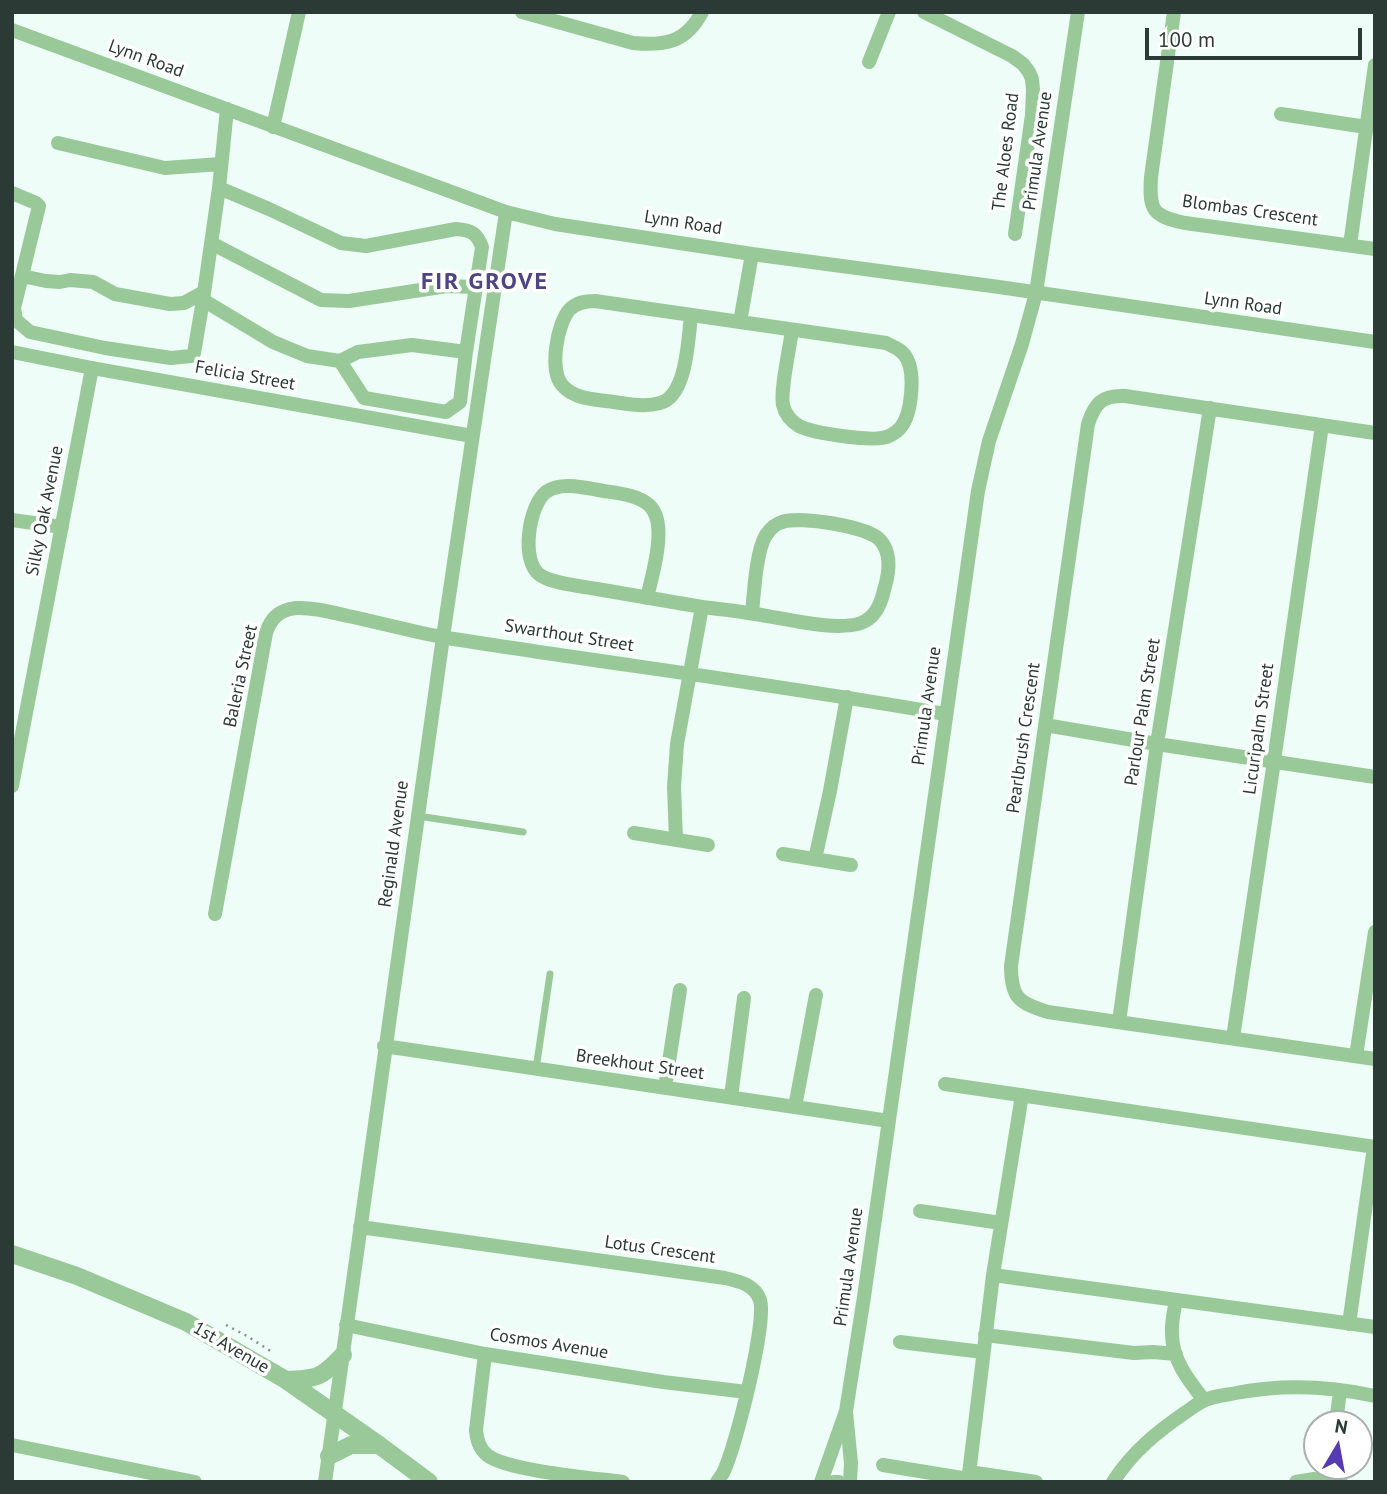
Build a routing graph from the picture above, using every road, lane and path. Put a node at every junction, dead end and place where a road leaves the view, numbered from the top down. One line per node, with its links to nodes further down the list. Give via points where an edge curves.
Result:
1 (299, 12): 13 (street)
2 (522, 12): 3 (street, via 650,45 678,39)
3 (702, 12)
4 (889, 12): 9 (street)
5 (924, 12): 20 (street, The Aloes Road, via 1012,56 1032,79 1032,115)
6 (1078, 12): 27 (street, Primula Avenue)
7 (1174, 12): 22 (street, Blombas Crescent, via 1151,177 1152,206 1168,219 1185,223)
8 (12, 30): 11 (street, Lynn Road)
9 (869, 62)
10 (1375, 65): 14 (street)
11 (227, 109): 13 (street, Lynn Road); 16 (street)
12 (1281, 114): 14 (street)
13 (273, 127): 19 (street, Lynn Road)
14 (1366, 127): 22 (street)
15 (58, 143): 16 (street, via 165,168)
16 (221, 164): 17 (street)
17 (219, 188): 21 (street); 26 (street, via 341,243 366,246 468,229 482,247)
18 (12, 193): 25 (street, via 38,206)
19 (506, 212): 24 (street, Lynn Road); 40 (street, Reginald Avenue)
20 (1015, 234)
21 (211, 243): 26 (street, via 321,300); 28 (street)
22 (1350, 245): 23 (street, Blombas Crescent)
23 (1375, 248)
24 (752, 254): 27 (street, Lynn Road); 30 (street)
25 (22, 276): 28 (street, via 93,282 115,294 170,304); 28 (street, via 14,308 16,320 30,332 171,359 194,353)
26 (476, 287): 34 (street)
27 (1036, 293): 32 (street, Lynn Road); 49 (street, Primula Avenue, via 978,491)
28 (203, 296): 35 (street, via 273,342 307,356)
29 (691, 316): 29 (street, via 681,378 661,403 581,397 558,380 555,363 561,326 576,305 595,301); 30 (street)
30 (740, 322): 31 (street)
31 (792, 330): 31 (street, via 897,348 908,360 911,379 902,426 878,440 824,433 791,421 782,400)
32 (1375, 342)
33 (12, 352): 36 (street, Felicia Street)
34 (466, 352): 35 (street, via 412,345 358,352); 35 (street, via 460,402 446,412 364,398)
35 (340, 361)
36 (92, 368): 40 (street, Felicia Street); 42 (street, Silky Oak Avenue)
37 (1210, 408): 38 (street, Pearlbrush Crescent); 51 (street, Pearlbrush Crescent, via 1110,396 1092,413); 52 (street, Parlour Palm Street)
38 (1322, 425): 39 (street, Pearlbrush Crescent); 53 (street, Licuripalm Street)
39 (1375, 433)
40 (472, 436): 46 (street, Reginald Avenue)
41 (12, 520): 42 (street)
42 (62, 527): 50 (street, Silky Oak Avenue)
43 (647, 598): 43 (street, via 540,575 529,550 534,510 544,494 564,486 587,488 648,504 658,532); 44 (street)
44 (702, 607): 45 (street); 47 (street)
45 (752, 613): 45 (street, via 832,626 861,624 882,600 888,568 885,548 863,530 800,519 780,522 763,541)
46 (443, 637): 47 (street, Swarthout Street); 56 (street, Reginald Avenue); 64 (street, Baleria Street, via 325,611 299,608 273,617 266,633)
47 (690, 674): 48 (street, Swarthout Street); 59 (street, via 675,766)
48 (847, 697): 49 (street, Swarthout Street); 62 (street)
49 (945, 714): 81 (street, Primula Avenue)
50 (19, 718): 55 (street, Silky Oak Avenue)
51 (1045, 725): 52 (street); 70 (street, Pearlbrush Crescent, via 1011,979 1020,1000 1041,1010)
52 (1157, 744): 53 (street); 70 (street, Parlour Palm Street)
53 (1274, 761): 54 (street); 71 (street, Licuripalm Street)
54 (1375, 777)
55 (12, 786)
56 (418, 816): 57 (lane); 72 (street, Reginald Avenue)
57 (523, 832)
58 (634, 833): 59 (street)
59 (676, 839): 60 (street)
60 (708, 845)
61 (783, 854): 62 (street)
62 (815, 859): 63 (street)
63 (852, 865)
64 (215, 914)
65 (1375, 932): 73 (street)
66 (550, 974): 75 (lane)
67 (680, 990): 77 (street)
68 (816, 995): 80 (street)
69 (744, 998): 79 (street)
70 (1119, 1023): 71 (street, Pearlbrush Crescent)
71 (1233, 1038): 73 (street, Pearlbrush Crescent)
72 (384, 1046): 75 (street, Breekhout Street); 85 (street, Reginald Avenue)
73 (1356, 1056): 74 (street, Pearlbrush Crescent)
74 (1375, 1059)
75 (536, 1069): 77 (street, Breekhout Street)
76 (945, 1084): 78 (street)
77 (665, 1088): 79 (street, Breekhout Street)
78 (1022, 1095): 82 (street); 84 (street)
79 (731, 1097): 80 (street, Breekhout Street)
80 (795, 1107): 81 (street, Breekhout Street)
81 (889, 1121): 104 (street, Primula Avenue)
82 (1374, 1147): 89 (street)
83 (920, 1210): 84 (street)
84 (1001, 1223): 87 (street)
85 (360, 1227): 90 (street, Reginald Avenue); 100 (street, Lotus Crescent, via 740,1282 760,1299 761,1309)
86 (12, 1254): 98 (street, 1st Avenue, via 186,1322)
87 (993, 1275): 88 (street); 92 (street)
88 (1176, 1300): 89 (street); 96 (street, via 1172,1336)
89 (1349, 1324): 91 (street)
90 (346, 1325): 95 (street, Cosmos Avenue); 97 (street, Reginald Avenue)
91 (1375, 1327)
92 (985, 1335): 94 (street); 96 (street)
93 (900, 1342): 94 (street)
94 (983, 1352): 110 (street)
95 (485, 1354): 100 (street, Cosmos Avenue); 114 (street, via 476,1430 477,1441 487,1455 525,1468)
96 (1176, 1354): 102 (street, via 1183,1374)
97 (343, 1355): 98 (street, via 316,1378); 105 (street, Reginald Avenue)
98 (286, 1380): 105 (street, 1st Avenue)
99 (1340, 1390): 101 (street); 102 (street, via 1261,1388); 103 (street)
100 (747, 1392): 115 (street, Lotus Crescent)
101 (1375, 1396)
102 (1204, 1400): 119 (street, via 1145,1443)
103 (1338, 1410)
104 (846, 1411): 116 (street, Primula Avenue); 117 (street, Primula Avenue)
105 (335, 1414): 107 (street, 1st Avenue); 108 (street, Reginald Avenue)
106 (12, 1445): 111 (street)
107 (379, 1445): 108 (street, via 351,1445); 113 (street, 1st Avenue)
108 (328, 1456): 112 (street, Reginald Avenue)
109 (883, 1465): 110 (street)
110 (968, 1478): 118 (street)
111 (195, 1482)
112 (324, 1482)
113 (429, 1482)
114 (624, 1482)
115 (717, 1482)
116 (821, 1482)
117 (850, 1482)
118 (1036, 1482)
119 (1113, 1482)

